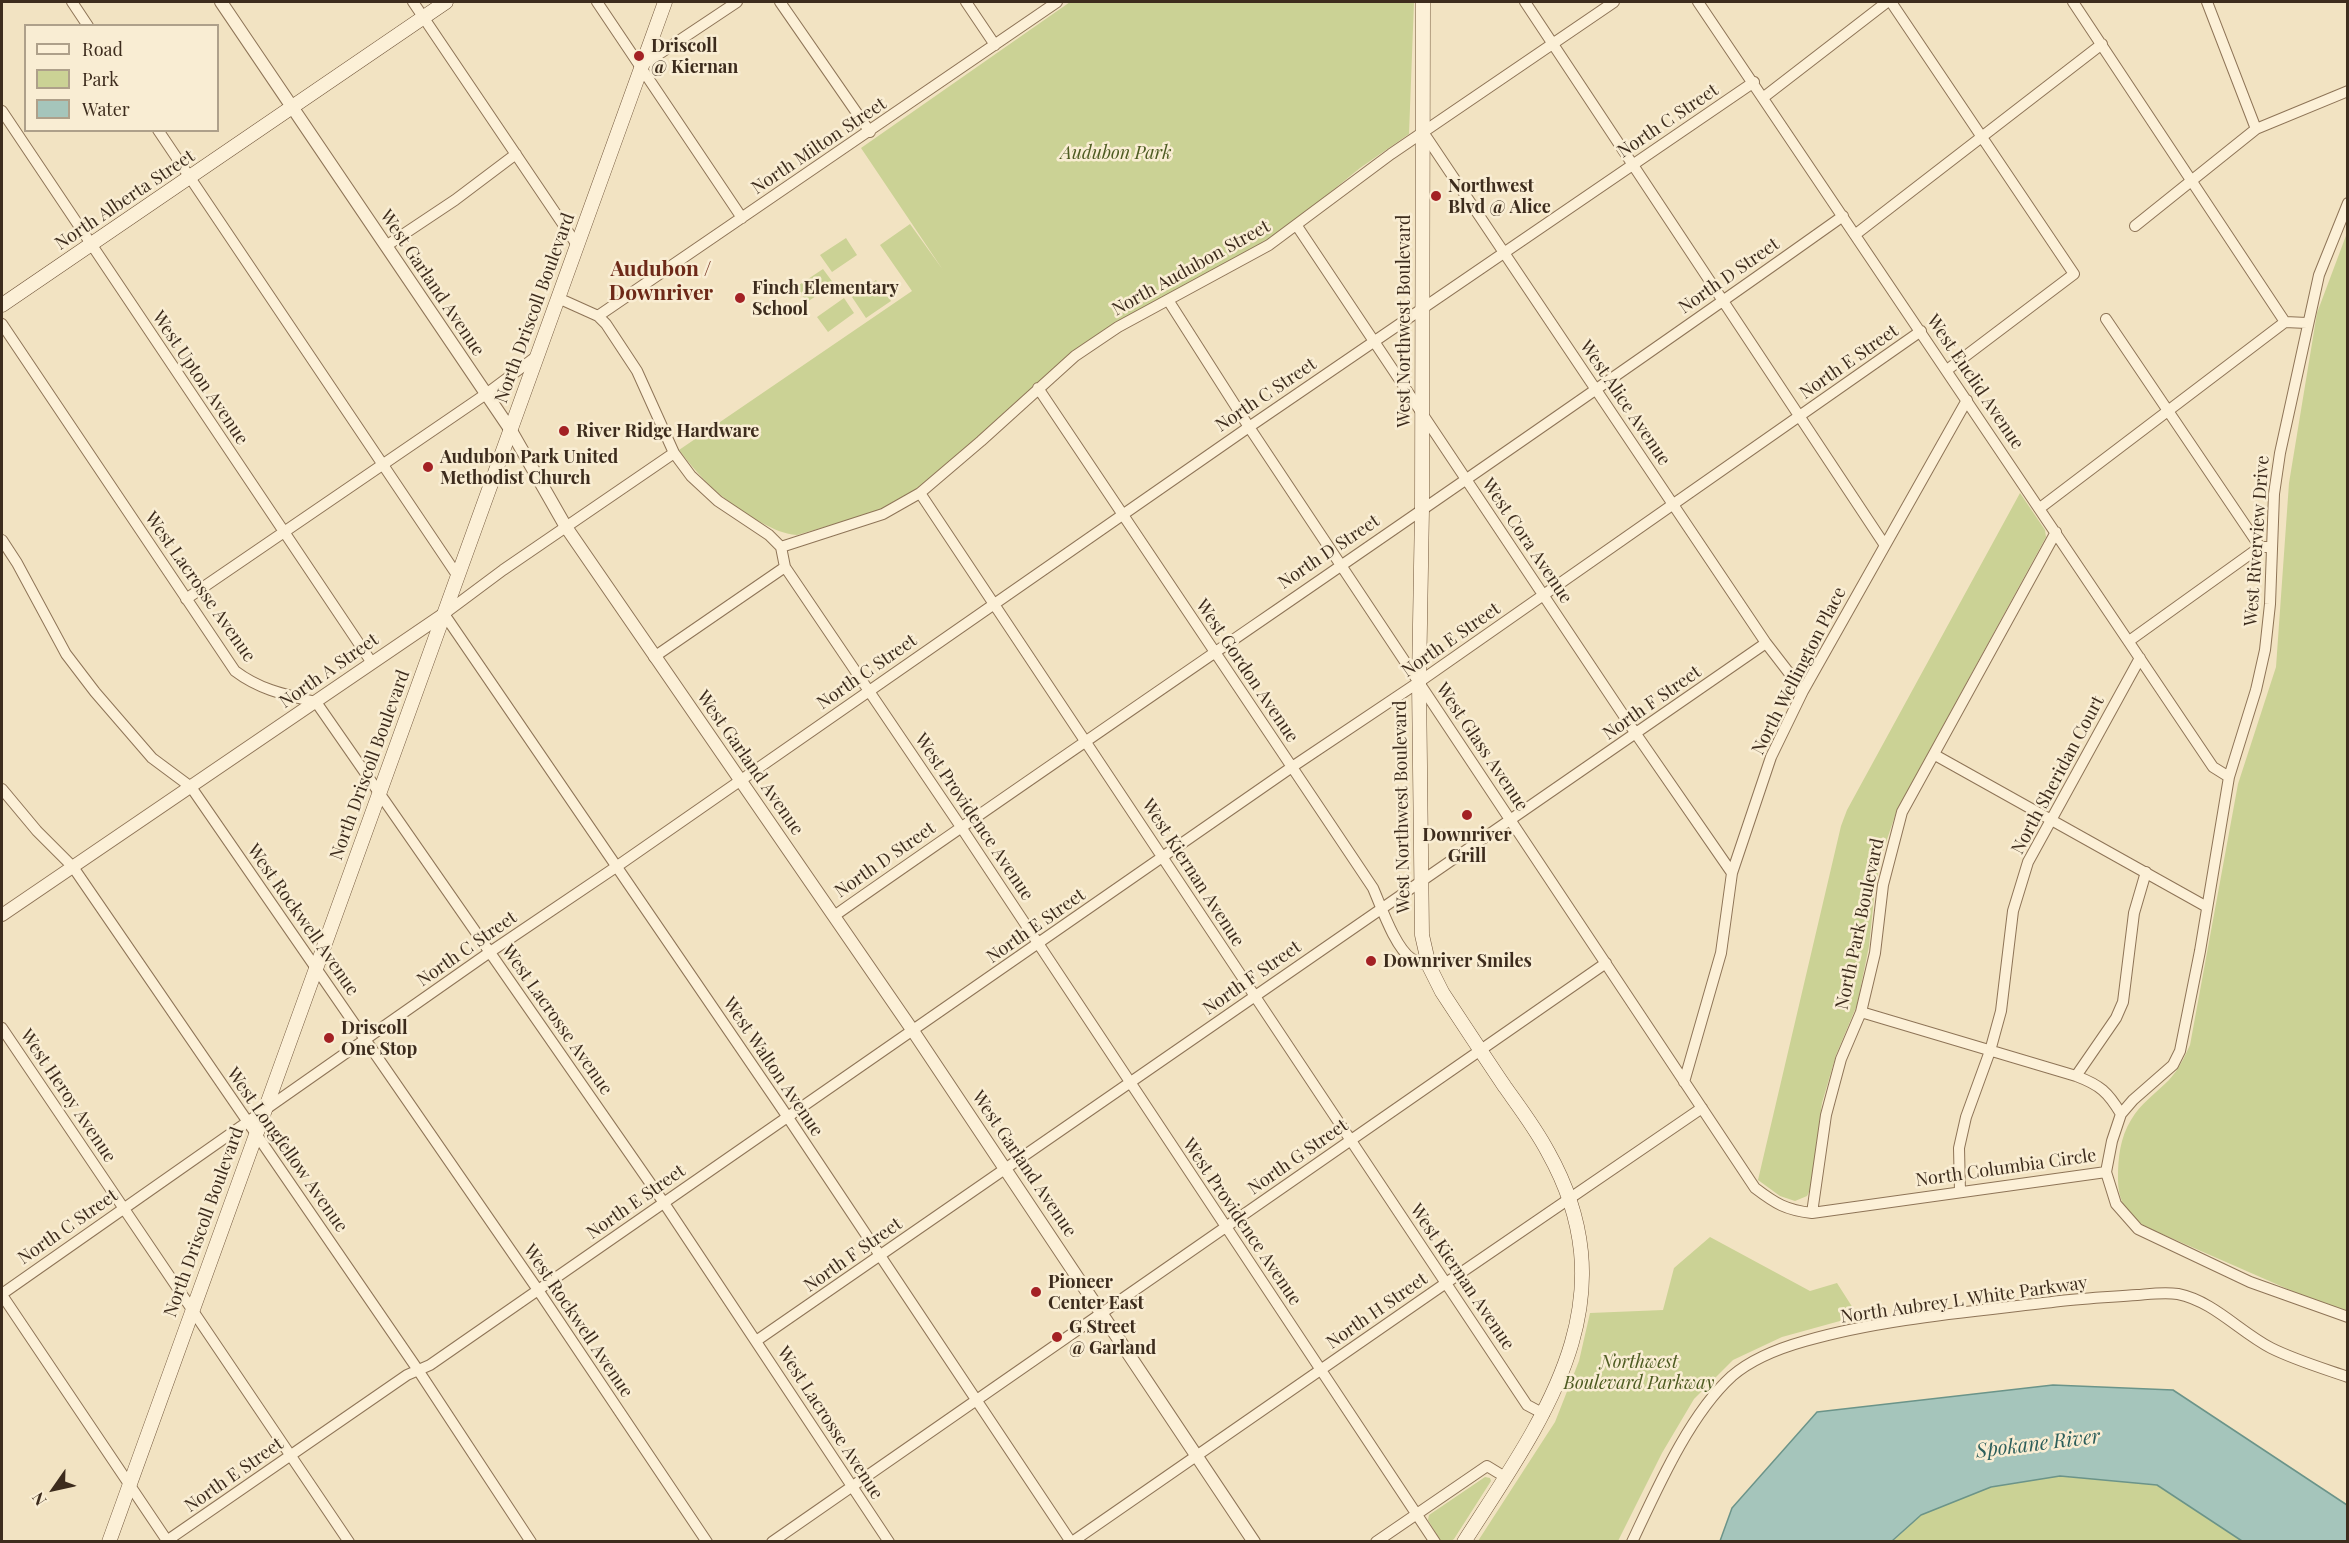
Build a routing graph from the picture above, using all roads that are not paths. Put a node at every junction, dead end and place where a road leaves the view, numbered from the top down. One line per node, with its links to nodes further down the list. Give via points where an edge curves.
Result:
1 (72, 2): 19 (street)
2 (221, 2): 27 (street, West Garland Avenue)
3 (413, 2): 18 (street)
4 (446, 2): 18 (main road, North Alberta Street)
5 (597, 2): 23 (street)
6 (665, 2): 23 (main road, North Driscoll Boulevard)
7 (737, 2): 23 (street)
8 (780, 2): 31 (street)
9 (966, 2): 22 (street)
10 (1058, 2): 22 (street, North Milton Street)
11 (1423, 2): 32 (main road, West Northwest Boulevard)
12 (1525, 2): 20 (street)
13 (1614, 2): 20 (street, North Audubon Street)
14 (1698, 2): 24 (street, West Euclid Avenue)
15 (1889, 2): 26 (street); 33 (street)
16 (2073, 2): 21 (street)
17 (2207, 2): 29 (street)
18 (423, 17): 27 (main road, North Alberta Street); 34 (street)
19 (87, 24)
20 (1553, 44): 32 (street, North Audubon Street); 35 (street)
21 (2102, 44): 33 (street); 37 (street)
22 (995, 45): 31 (street, North Milton Street)
23 (641, 66): 40 (street); 45 (main road, North Driscoll Boulevard)
24 (1754, 82): 26 (street, West Euclid Avenue); 35 (street, North C Street)
25 (2348, 90): 29 (street)
26 (1764, 97): 39 (street, West Euclid Avenue)
27 (291, 107): 36 (main road, North Alberta Street); 46 (street, West Garland Avenue)
28 (2, 111): 44 (street, West Upton Avenue)
29 (2256, 129): 37 (street)
30 (159, 132): 36 (street)
31 (870, 132): 40 (street, North Milton Street)
32 (1423, 132): 41 (street, North Audubon Street); 47 (street, West Alice Avenue); 52 (main road, West Northwest Boulevard)
33 (1982, 137): 43 (street); 61 (street, via 2074,274)
34 (516, 154): 45 (street); 46 (street)
35 (1633, 165): 47 (street, North C Street); 50 (street)
36 (190, 178): 44 (main road, North Alberta Street); 72 (street)
37 (2192, 182): 42 (street); 55 (street)
38 (2348, 203): 56 (street, West Riverview Drive, via 2319,275)
39 (1843, 216): 43 (street, West Euclid Avenue); 50 (street, North D Street)
40 (742, 218): 53 (street, North Milton Street)
41 (1297, 226): 49 (street, North Audubon Street, via 1239,263); 59 (street, West Cora Avenue)
42 (2135, 226)
43 (1856, 234): 58 (street, West Euclid Avenue)
44 (92, 245): 51 (main road, North Alberta Street); 81 (street, West Upton Avenue)
45 (577, 245): 48 (main road, North Driscoll Boulevard)
46 (386, 246): 64 (street, West Garland Avenue)
47 (1504, 253): 52 (street, North C Street); 63 (street, West Alice Avenue)
48 (558, 298): 53 (street); 60 (main road, North Driscoll Boulevard)
49 (1167, 300): 62 (street, North Audubon Street, via 1075,356); 69 (street, West Glass Avenue)
50 (1723, 301): 63 (street, North D Street); 68 (street)
51 (2, 305)
52 (1422, 310): 59 (street, North C Street); 67 (main road, West Northwest Boulevard)
53 (598, 316): 71 (street, via 638,371)
54 (2106, 319): 66 (street)
55 (2285, 322): 56 (street); 66 (street)
56 (2307, 323): 85 (street, West Riverview Drive, via 2280,453)
57 (2, 324): 90 (street, West Lacrosse Avenue)
58 (1921, 331): 61 (street, West Euclid Avenue); 68 (street, North E Street)
59 (1376, 341): 67 (street, West Cora Avenue); 69 (street, North C Street)
60 (537, 356): 64 (street); 70 (main road, North Driscoll Boulevard)
61 (1947, 370): 65 (street, West Euclid Avenue)
62 (1038, 388): 74 (street, North Audubon Street); 78 (street, West Gordon Avenue)
63 (1595, 389): 73 (street, North D Street); 75 (street, West Alice Avenue)
64 (486, 394): 70 (street, West Garland Avenue); 72 (street)
65 (1967, 400): 76 (street, West Euclid Avenue); 83 (street, North Wellington Place)
66 (2167, 411): 76 (street); 85 (street)
67 (1422, 415): 73 (street, West Cora Avenue); 77 (main road, West Northwest Boulevard)
68 (1800, 417): 75 (street, North E Street); 83 (street)
69 (1249, 427): 78 (street, North C Street); 86 (street, West Glass Avenue)
70 (510, 429): 79 (street, West Garland Avenue); 88 (main road, North Driscoll Boulevard)
71 (674, 453): 79 (street, North A Street); 84 (street, via 704,490)
72 (382, 465): 81 (street); 88 (street)
73 (1466, 480): 77 (street, North D Street); 89 (street, West Cora Avenue)
74 (920, 493): 84 (street, North Audubon Street, via 883,514); 91 (street, West Kiernan Avenue)
75 (1673, 503): 89 (street, North E Street); 94 (street, West Alice Avenue)
76 (2040, 508): 80 (street, West Euclid Avenue)
77 (1422, 509): 86 (street, North D Street); 99 (main road, West Northwest Boulevard)
78 (1124, 514): 91 (street, North C Street); 95 (street, West Gordon Avenue)
79 (566, 527): 92 (street, North A Street); 96 (street, West Garland Avenue)
80 (2056, 532): 93 (street, West Euclid Avenue); 105 (street, North Park Boulevard)
81 (284, 533): 90 (street); 98 (street, West Upton Avenue)
82 (2, 540): 109 (street, West Rockwell Avenue, via 66,654 95,692 152,758)
83 (1884, 544): 101 (street, North Wellington Place)
84 (781, 547): 87 (street, West Providence Avenue)
85 (2266, 547): 93 (street); 107 (street, West Riverview Drive, via 2270,604 2265,650)
86 (1340, 564): 95 (street, North D Street); 99 (street, West Glass Avenue)
87 (785, 567): 96 (street); 100 (street, West Providence Avenue)
88 (457, 575): 92 (main road, North Driscoll Boulevard)
89 (1544, 596): 99 (street, North E Street); 103 (street, West Cora Avenue)
90 (186, 599): 102 (street, West Lacrosse Avenue, via 235,671 251,683)
91 (994, 604): 100 (street, North C Street); 104 (street, West Kiernan Avenue)
92 (444, 614): 98 (street, North A Street); 111 (main road, North Driscoll Boulevard); 117 (street, West Walton Avenue)
93 (2129, 641): 97 (street, West Euclid Avenue)
94 (1766, 643): 101 (street, West Alice Avenue); 103 (street, North F Street)
95 (1214, 651): 104 (street, North D Street); 106 (street, West Gordon Avenue)
96 (654, 657): 108 (street, West Garland Avenue)
97 (2140, 658): 107 (street, West Euclid Avenue, via 2213,767); 112 (street, North Sheridan Court)
98 (372, 663): 102 (street, North A Street)
99 (1419, 682): 106 (street, North E Street); 113 (street, West Glass Avenue); 120 (main road, West Northwest Boulevard)
100 (869, 691): 108 (street, North C Street); 114 (street, West Providence Avenue)
101 (1803, 691): 119 (street, North Wellington Place, via 1770,757)
102 (316, 702): 109 (street, North A Street); 111 (street, West Lacrosse Avenue)
103 (1636, 734): 113 (street, North F Street); 119 (street, West Cora Avenue)
104 (1085, 741): 114 (street, North D Street); 115 (street, West Kiernan Avenue)
105 (1935, 755): 112 (street); 131 (street, North Park Boulevard, via 1902,812 1883,885 1875,953)
106 (1292, 767): 115 (street, North E Street); 122 (street, West Gordon Avenue, via 1373,888)
107 (2229, 777): 121 (street, North Columbia Circle)
108 (740, 780): 117 (street, North C Street); 124 (street, West Garland Avenue)
109 (191, 787): 116 (street, North A Street); 129 (street, West Rockwell Avenue)
110 (2, 789): 116 (street, West Longfellow Avenue)
111 (379, 792): 126 (street, West Lacrosse Avenue); 129 (main road, North Driscoll Boulevard)
112 (2051, 818): 118 (street); 136 (street, North Sheridan Court, via 2028,862 2013,911 2001,1011)
113 (1510, 820): 120 (street, North F Street); 127 (street, West Glass Avenue)
114 (961, 827): 124 (street, North D Street); 125 (street, West Providence Avenue)
115 (1164, 858): 125 (street, North E Street); 130 (street, West Kiernan Avenue)
116 (73, 867): 123 (street, North A Street); 144 (street, West Longfellow Avenue)
117 (616, 867): 126 (street, North C Street); 143 (street, West Walton Avenue)
118 (2146, 872): 121 (street); 137 (street, via 2134,913 2123,1002)
119 (1732, 873): 139 (street, North Wellington Place, via 1721,953)
120 (1421, 883): 122 (street, North F Street); 128 (main road, West Northwest Boulevard, via 1422,935)
121 (2207, 907): 142 (street, North Columbia Circle, via 2180,1051 2172,1065)
122 (1382, 908): 128 (street, West Gordon Avenue, via 1385,920 1409,958); 130 (street, North F Street)
123 (2, 915)
124 (834, 916): 133 (street, West Garland Avenue)
125 (1038, 944): 133 (street, North E Street); 138 (street, West Providence Avenue)
126 (490, 952): 134 (street, North C Street); 150 (street, West Lacrosse Avenue)
127 (1606, 963): 135 (street, North G Street); 139 (street, West Glass Avenue)
128 (1429, 966): 135 (main road, West Northwest Boulevard)
129 (316, 968): 134 (street, West Rockwell Avenue); 141 (main road, North Driscoll Boulevard)
130 (1254, 996): 138 (street, North F Street); 145 (street, West Kiernan Avenue)
131 (1861, 1012): 136 (street); 153 (street, North Park Boulevard, via 1841,1059 1826,1115)
132 (2, 1028): 152 (street, West Heroy Avenue)
133 (913, 1031): 143 (street, North E Street); 146 (street, West Garland Avenue)
134 (366, 1040): 141 (street, North C Street); 157 (street, West Rockwell Avenue)
135 (1480, 1050): 145 (street, North G Street); 149 (main road, West Northwest Boulevard, via 1548,1153)
136 (1990, 1052): 137 (street); 148 (street, North Sheridan Court, via 1961,1138)
137 (2076, 1076): 142 (street, via 2098,1084)
138 (1129, 1082): 146 (street, North F Street); 154 (street, West Providence Avenue)
139 (1684, 1082): 140 (street, West Glass Avenue)
140 (1702, 1108): 149 (street, North H Street); 151 (street, West Glass Avenue, via 1755,1188)
141 (264, 1111): 144 (main road, North Driscoll Boulevard)
142 (2121, 1114): 147 (street, North Columbia Circle)
143 (787, 1116): 150 (street, North E Street); 155 (street, West Walton Avenue)
144 (252, 1128): 152 (street, North C Street); 159 (main road, North Driscoll Boulevard); 164 (street, West Longfellow Avenue)
145 (1351, 1140): 154 (street, North G Street); 156 (street, West Kiernan Avenue)
146 (1005, 1169): 155 (street, North F Street); 160 (street, West Garland Avenue)
147 (2106, 1172): 148 (street, North Columbia Circle); 161 (street, via 2116,1204 2138,1229 2250,1282)
148 (1960, 1192): 153 (street, North Columbia Circle)
149 (1569, 1199): 156 (street, North H Street); 167 (main road, West Northwest Boulevard, via 1580,1244 1578,1310 1568,1359)
150 (664, 1203): 157 (street, North E Street); 162 (street, West Lacrosse Avenue)
151 (1776, 1205): 153 (street, North Columbia Circle)
152 (123, 1208): 158 (street, North C Street); 159 (street, West Heroy Avenue)
153 (1812, 1213)
154 (1226, 1227): 160 (street, North G Street); 163 (street, West Providence Avenue)
155 (881, 1256): 162 (street, North F Street); 166 (street, West Walton Avenue)
156 (1446, 1282): 163 (street, North H Street); 167 (street, West Kiernan Avenue, via 1527,1405)
157 (538, 1290): 164 (street, North E Street); 178 (street, West Rockwell Avenue)
158 (2, 1295): 171 (street)
159 (192, 1309): 168 (street, West Heroy Avenue); 171 (main road, North Driscoll Boulevard)
160 (1103, 1312): 166 (street, North G Street); 169 (street, West Garland Avenue)
161 (2348, 1317)
162 (756, 1341): 172 (street, West Lacrosse Avenue)
163 (1321, 1370): 169 (street, North H Street); 173 (street, West Providence Avenue)
164 (418, 1371): 168 (street, North E Street); 177 (street, West Longfellow Avenue)
165 (2348, 1377): 186 (street, North Aubrey L White Parkway, via 2271,1348 2196,1301 2167,1293 1995,1309 1886,1324 1806,1341 1753,1361 1717,1392 1686,1435)
166 (977, 1400): 172 (street, North G Street); 181 (street, West Walton Avenue)
167 (1544, 1414): 170 (main road, West Northwest Boulevard)
168 (291, 1455): 174 (street, North E Street); 176 (street, West Heroy Avenue)
169 (1197, 1455): 181 (street, North H Street); 182 (street, West Garland Avenue)
170 (1505, 1477): 173 (street, via 1487,1466); 185 (main road, West Northwest Boulevard)
171 (129, 1484): 174 (street); 175 (main road, North Driscoll Boulevard)
172 (851, 1486): 179 (street, North G Street); 180 (street, West Lacrosse Avenue)
173 (1416, 1513): 183 (street); 184 (street, West Providence Avenue)
174 (167, 1541)
175 (108, 1542)
176 (349, 1542)
177 (531, 1542)
178 (707, 1542)
179 (772, 1542)
180 (888, 1542)
181 (1072, 1542)
182 (1254, 1542)
183 (1376, 1542)
184 (1435, 1542)
185 (1464, 1542)
186 (1632, 1542)

